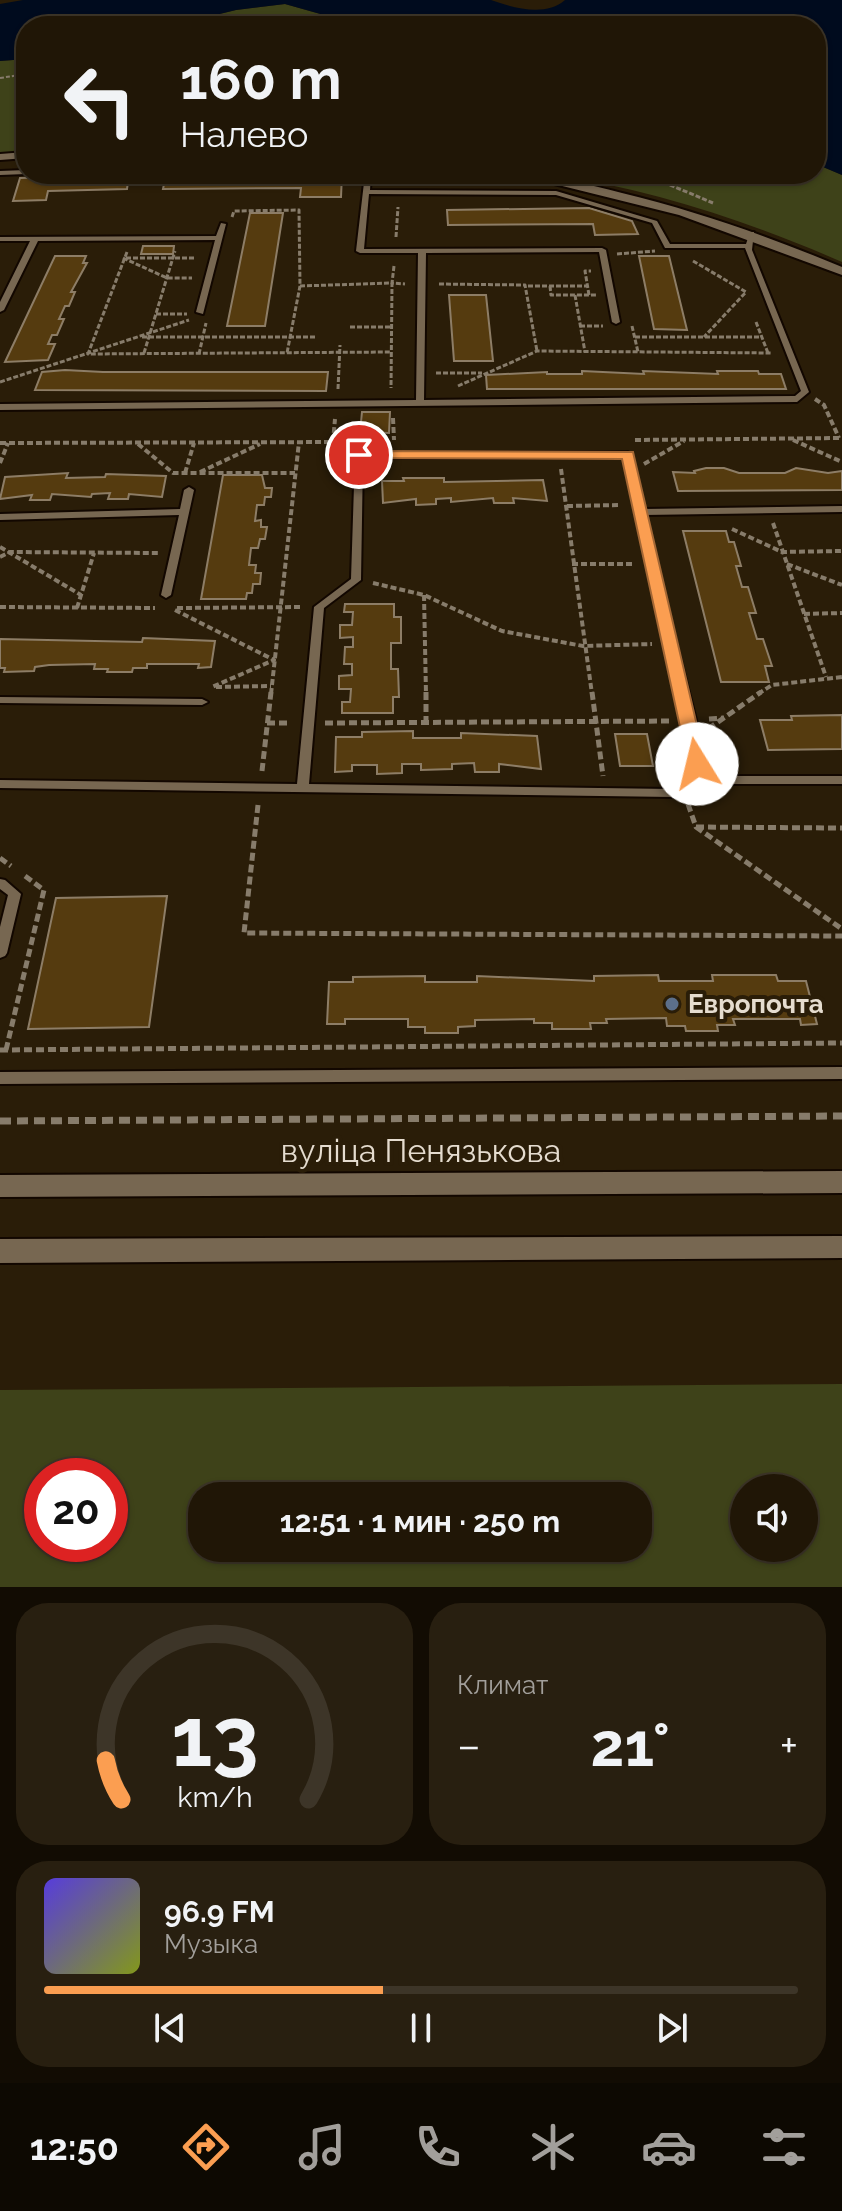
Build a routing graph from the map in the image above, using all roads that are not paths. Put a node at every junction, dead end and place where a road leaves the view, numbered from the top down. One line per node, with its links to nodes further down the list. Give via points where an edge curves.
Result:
1 (367, 184): 3 (lane)
2 (568, 184): 5 (street, via 647,200)
3 (366, 192): 9 (lane, via 556,193 655,222 668,246); 10 (lane, via 360,251)
4 (223, 224): 6 (lane)
5 (752, 233): 9 (lane); 11 (street)
6 (219, 238): 8 (lane); 13 (lane)
7 (0, 239): 8 (lane)
8 (35, 239): 12 (lane)
9 (749, 246): 15 (lane, via 805,392 797,399)
10 (422, 251): 14 (lane, via 602,250); 15 (lane)
11 (842, 271)
12 (0, 310)
13 (197, 315)
14 (616, 322)
15 (420, 402): 16 (lane)
16 (0, 407)
17 (189, 490): 19 (lane)
18 (842, 509): 20 (lane)
19 (184, 512): 21 (lane); 22 (lane)
20 (639, 512): 25 (lane); 28 (lane, via 628,455 359,455 356,580 319,607)
21 (0, 517)
22 (166, 595)
23 (0, 700): 24 (lane)
24 (202, 702)
25 (701, 780): 26 (lane); 28 (lane, via 673,793)
26 (842, 780)
27 (0, 784): 28 (lane)
28 (303, 788)
29 (0, 883): 30 (lane, via 15,894)
30 (0, 953)
31 (842, 1073): 32 (lane)
32 (0, 1078)
33 (842, 1182): 34 (street, вуліца Пенязькова)
34 (0, 1186)
35 (842, 1247): 36 (street)
36 (0, 1251)

